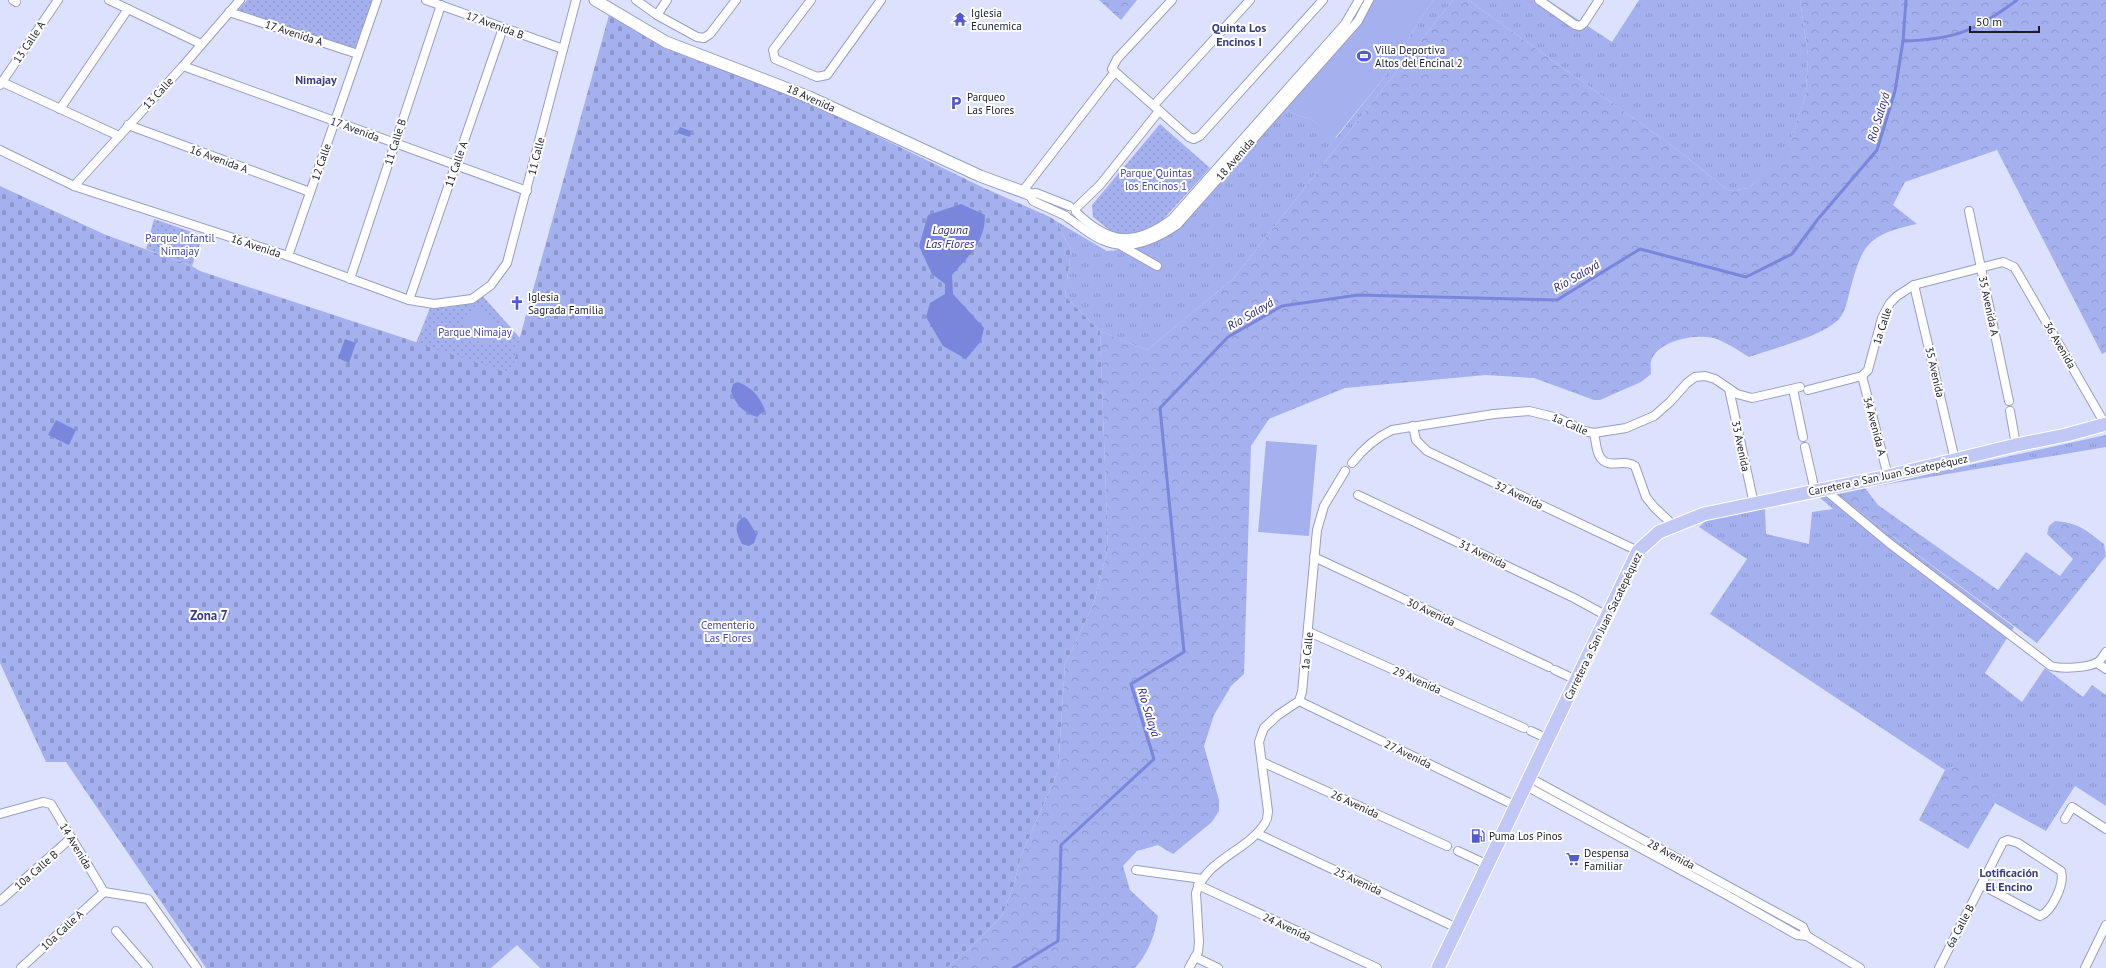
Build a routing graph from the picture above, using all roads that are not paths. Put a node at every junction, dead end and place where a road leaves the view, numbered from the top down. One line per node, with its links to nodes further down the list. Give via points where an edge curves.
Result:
1 (58, 0): 30 (street, 13 Calle A)
2 (109, 0): 21 (street)
3 (240, 0): 22 (street, 13 Calle)
4 (377, 0): 27 (street, 12 Calle)
5 (426, 0): 20 (street, 17 Avenida B)
6 (576, 0): 26 (street, 11 Calle)
7 (595, 0): 42 (street, 18 Avenida, via 666,42 809,97 986,178)
8 (636, 0): 23 (street)
9 (667, 0): 23 (street)
10 (736, 0): 23 (street, via 710,34 704,38 697,37)
11 (811, 0): 12 (street, via 773,50 773,55 776,59 817,78 827,75)
12 (881, 0)
13 (1172, 0): 29 (street, via 1113,64)
14 (1250, 0): 32 (street)
15 (1322, 0): 32 (street, via 1200,136 1194,139 1189,137)
16 (1359, 0): 43 (street, 18 Avenida, via 1345,24 1164,226 1142,236 1111,237 1088,224)
17 (1369, 0): 46 (street, 18 Avenida, via 1358,21 1177,225 1143,242)
18 (1539, 0): 19 (street, via 1580,26)
19 (1599, 0)
20 (441, 5): 24 (street, 17 Avenida B); 36 (street, 11 Calle B)
21 (128, 9): 25 (street); 31 (street)
22 (229, 12): 25 (street, 13 Calle); 27 (street, 17 Avenida A)
23 (657, 15)
24 (503, 28): 26 (street, 17 Avenida B); 38 (street, 11 Calle A)
25 (201, 44): 28 (street, 13 Calle)
26 (563, 49): 40 (street, 11 Calle)
27 (358, 54): 33 (street, 12 Calle)
28 (183, 66): 33 (street, 17 Avenida); 34 (street, 13 Calle)
29 (1114, 73): 32 (street); 42 (street)
30 (1, 83): 31 (street)
31 (60, 108): 35 (street)
32 (1156, 108): 43 (street, via 1100,185)
33 (335, 122): 36 (street, 17 Avenida); 41 (street, 12 Calle)
34 (128, 125): 35 (street, 13 Calle); 41 (street, 16 Avenida A)
35 (119, 136): 39 (street, 13 Calle)
36 (395, 143): 38 (street, 17 Avenida); 51 (street, 11 Calle B)
37 (0, 150): 39 (street, 16 Avenida)
38 (456, 165): 40 (street, 17 Avenida); 54 (street, 11 Calle A)
39 (74, 186): 47 (street, 16 Avenida)
40 (527, 191): 53 (street, 11 Calle, via 507,263 492,285)
41 (310, 192): 47 (street, 12 Calle)
42 (1026, 193): 43 (street, 18 Avenida, via 1036,193); 45 (street, 18 Avenida, via 1033,201)
43 (1074, 209): 45 (street, via 1074,217)
44 (1969, 211): 50 (street, 35 Avenida A)
45 (1067, 217): 46 (street, 18 Avenida, via 1100,240)
46 (1120, 245): 48 (street)
47 (288, 256): 51 (street, 16 Avenida)
48 (1157, 266)
49 (2014, 267): 50 (street, 1a Calle, via 2003,262); 60 (street, 36 Avenida)
50 (1981, 268): 52 (street, 1a Calle); 58 (street, 35 Avenida A)
51 (350, 279): 54 (street, 16 Avenida)
52 (1914, 285): 55 (street, 1a Calle, via 1890,303 1882,318 1871,364); 66 (street, 35 Avenida)
53 (472, 299): 54 (street, 16 Avenida, via 434,304)
54 (410, 300)
55 (1862, 376): 57 (street, 1a Calle); 69 (street, 34 Avenida A)
56 (1729, 389): 57 (street, 1a Calle, via 1752,398); 62 (street, 1a Calle, via 1715,379 1695,377 1654,416 1626,428); 72 (street, 33 Avenida)
57 (1800, 389): 63 (street)
58 (2009, 401)
59 (2010, 412): 64 (street)
60 (2106, 424): 64 (main road, Carretera a San Juan Sacatepéquez)
61 (1413, 426): 62 (street, 1a Calle, via 1529,411 1558,418); 67 (street, 1a Calle, via 1392,430 1378,437 1363,449); 74 (street, 32 Avenida, via 1416,440 1427,452)
62 (1594, 433): 73 (street, via 1601,459 1608,463 1625,462 1635,466 1646,497)
63 (1803, 437)
64 (2016, 445): 66 (main road, Carretera a San Juan Sacatepéquez)
65 (1805, 447): 70 (street)
66 (1955, 460): 69 (main road, Carretera a San Juan Sacatepéquez)
67 (1352, 463)
68 (1345, 471): 75 (street, 1a Calle, via 1324,506 1317,530)
69 (1888, 476): 70 (main road, Carretera a San Juan Sacatepéquez)
70 (1820, 490): 72 (main road, Carretera a San Juan Sacatepéquez); 79 (street, via 2051,666 2068,668)
71 (1358, 495): 76 (street, 31 Avenida)
72 (1754, 504): 73 (main road, Carretera a San Juan Sacatepéquez, via 1715,511)
73 (1672, 525): 74 (main road, Carretera a San Juan Sacatepéquez, via 1654,535)
74 (1638, 551): 76 (main road, Carretera a San Juan Sacatepéquez)
75 (1314, 557): 77 (street, 1a Calle); 81 (street, 30 Avenida)
76 (1607, 616): 81 (main road, Carretera a San Juan Sacatepéquez)
77 (1309, 632): 82 (street, 1a Calle); 83 (street, 29 Avenida)
78 (2106, 652): 79 (street)
79 (2097, 663): 80 (street)
80 (2106, 669)
81 (1576, 680): 83 (main road, Carretera a San Juan Sacatepéquez)
82 (1299, 702): 84 (street, via 1278,715 1264,728 1259,742); 86 (street, 27 Avenida)
83 (1548, 739): 85 (main road, Carretera a San Juan Sacatepéquez)
84 (1262, 762): 90 (street, via 1268,811 1266,821); 92 (street, 26 Avenida)
85 (1533, 785): 86 (main road, Carretera a San Juan Sacatepéquez); 111 (street, 28 Avenida, via 1797,935 1807,936)
86 (1516, 806): 94 (main road, Carretera a San Juan Sacatepéquez)
87 (0, 814): 91 (street, 14 Avenida, via 46,802 51,804)
88 (2065, 819): 89 (street, via 2072,807)
89 (2106, 829)
90 (1258, 834): 96 (street, via 1225,858); 101 (street, 25 Avenida)
91 (71, 838): 98 (street, 14 Avenida); 99 (street, 10a Calle B)
92 (1447, 846)
93 (1458, 851): 94 (street)
94 (1488, 865): 101 (main road, Carretera a San Juan Sacatepéquez)
95 (1136, 870): 96 (street, 24 Avenida)
96 (1200, 882): 103 (street, via 1196,900 1199,942); 109 (street, 24 Avenida)
97 (1982, 885): 97 (street, 6a Calle B, via 2003,842 2008,840 2061,871 2063,878 2061,888 2045,914 2040,916); 112 (street, 6a Calle B)
98 (104, 892): 104 (street, 10a Calle A); 106 (street, via 148,899)
99 (0, 901)
100 (2106, 924): 113 (street)
101 (1457, 928): 110 (main road, Carretera a San Juan Sacatepéquez)
102 (116, 931): 105 (street)
103 (1195, 957): 107 (street); 108 (street)
104 (21, 968)
105 (148, 968)
106 (197, 968)
107 (1189, 968)
108 (1218, 968)
109 (1376, 968)
110 (1438, 968)
111 (1860, 968)
112 (1939, 968)
113 (2085, 968)

